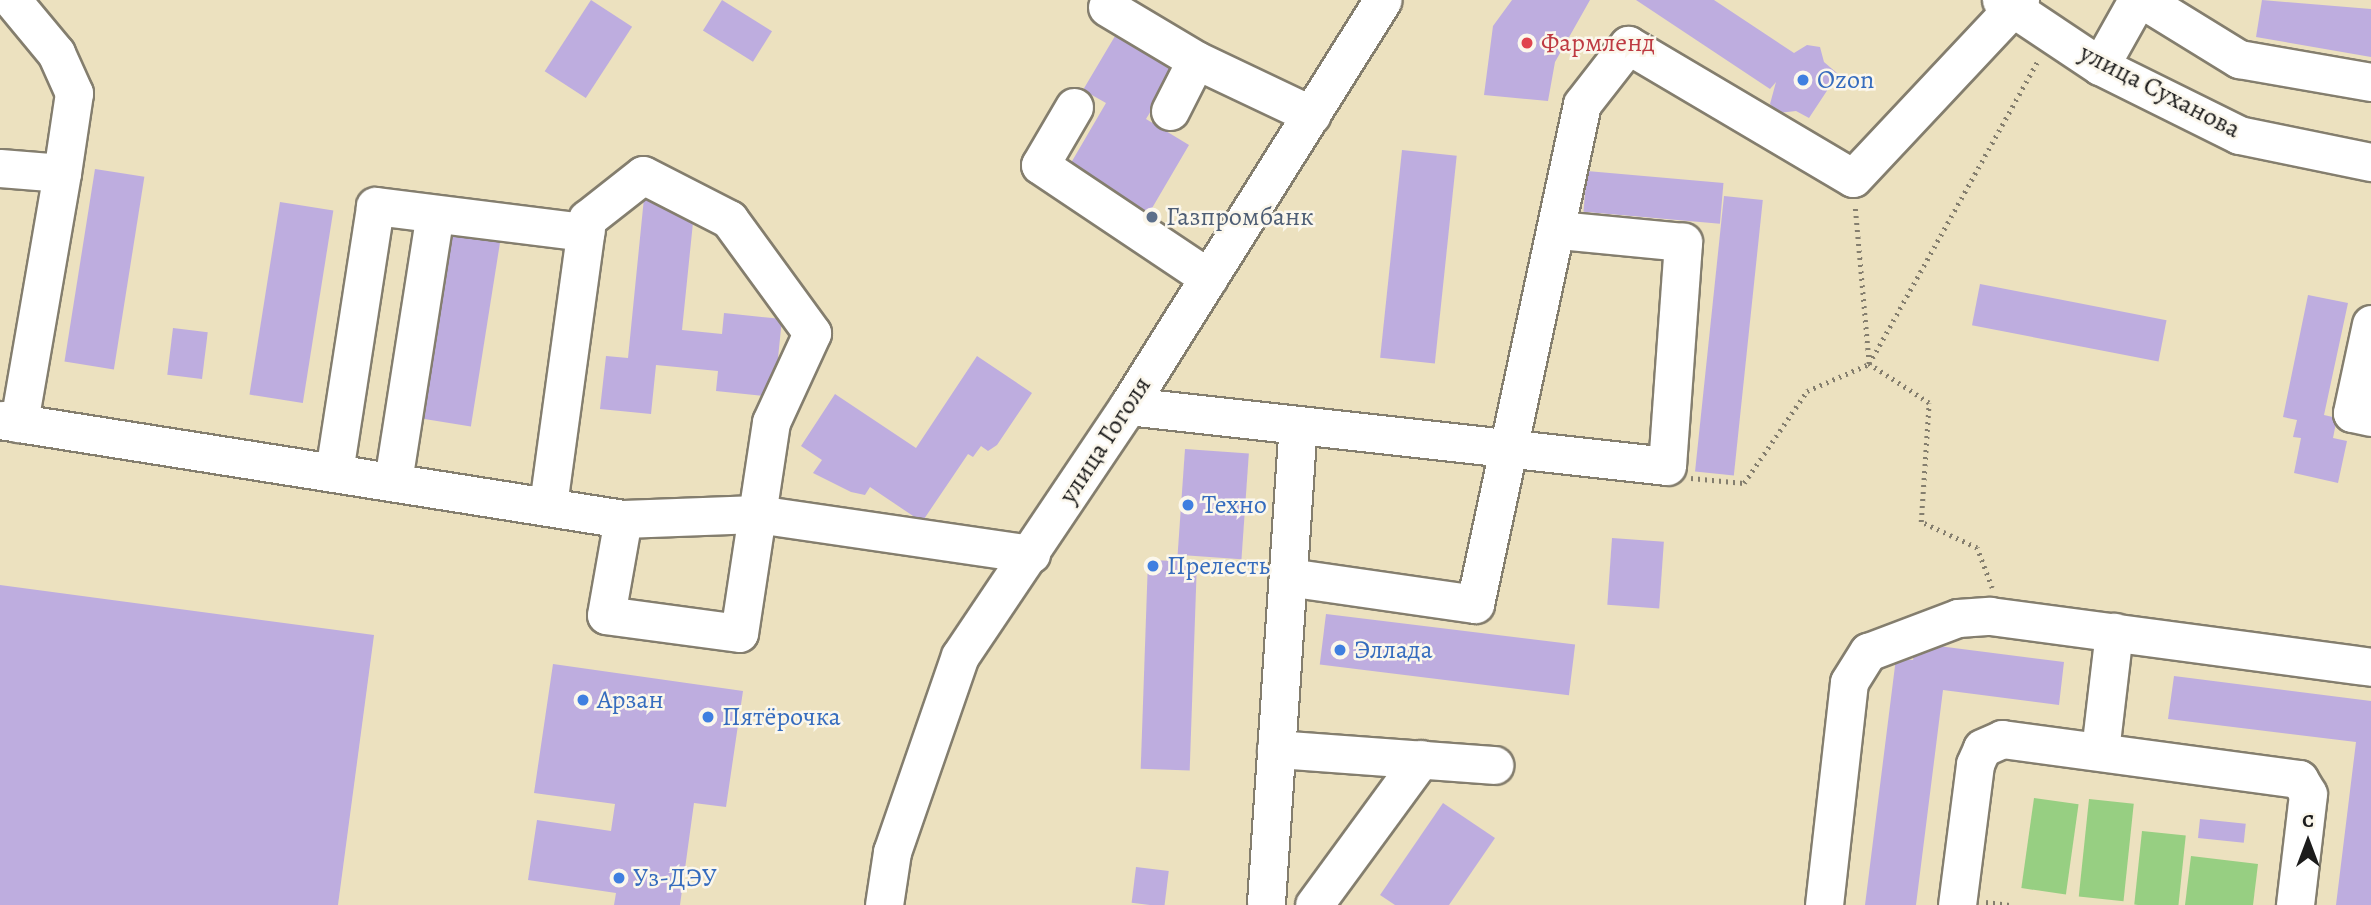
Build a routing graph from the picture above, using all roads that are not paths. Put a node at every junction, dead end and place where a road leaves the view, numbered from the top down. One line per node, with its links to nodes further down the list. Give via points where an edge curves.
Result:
1 (12, 0): 14 (street, via 56,53 74,93)
2 (1383, 0): 11 (street, улица Гоголя)
3 (2012, 3): 7 (street, улица Суханова); 16 (street, via 1853,178 1628,45 1582,104)
4 (2156, 4): 7 (street); 8 (street, via 2239,59)
5 (1107, 7): 6 (street)
6 (1196, 60): 10 (street); 11 (street)
7 (2100, 66): 12 (street, улица Суханова, via 2239,135)
8 (2371, 82)
9 (1073, 107): 18 (street, via 1040,165)
10 (1170, 111)
11 (1312, 115): 18 (street, улица Гоголя)
12 (2371, 162)
13 (0, 168): 14 (street)
14 (62, 173): 22 (street)
15 (435, 214): 17 (street); 25 (street, via 375,206); 26 (street)
16 (1558, 230): 24 (street); 24 (street, via 1683,242 1667,466)
17 (585, 232): 27 (street); 28 (street, via 587,219 643,175 729,219 812,333 771,422)
18 (1209, 278): 20 (street, улица Гоголя)
19 (2371, 324): 21 (street, via 2352,413)
20 (1128, 406): 23 (street); 30 (street, улица Гоголя)
21 (2371, 416)
22 (10, 422): 25 (street)
23 (1298, 425): 24 (street); 31 (street)
24 (1508, 449): 31 (street, via 1475,604)
25 (334, 472): 26 (street)
26 (393, 481): 27 (street)
27 (548, 505): 29 (street)
28 (757, 514): 29 (street); 29 (street, via 739,633 606,615); 30 (street)
29 (623, 519)
30 (1031, 554): 39 (street, улица Гоголя, via 960,656 892,852)
31 (1288, 577): 34 (street)
32 (2114, 632): 33 (street); 35 (street); 41 (street, via 2004,618 1958,618 1868,652 1854,666)
33 (2371, 667)
34 (1276, 749): 36 (street); 38 (street)
35 (2100, 751): 42 (street, via 2002,738 1982,748 1975,764); 43 (street, via 2299,779 2308,794)
36 (1421, 759): 37 (street); 40 (street)
37 (1493, 765)
38 (1266, 904)
39 (884, 905)
40 (1314, 905)
41 (1824, 905)
42 (1957, 905)
43 (2295, 905)

